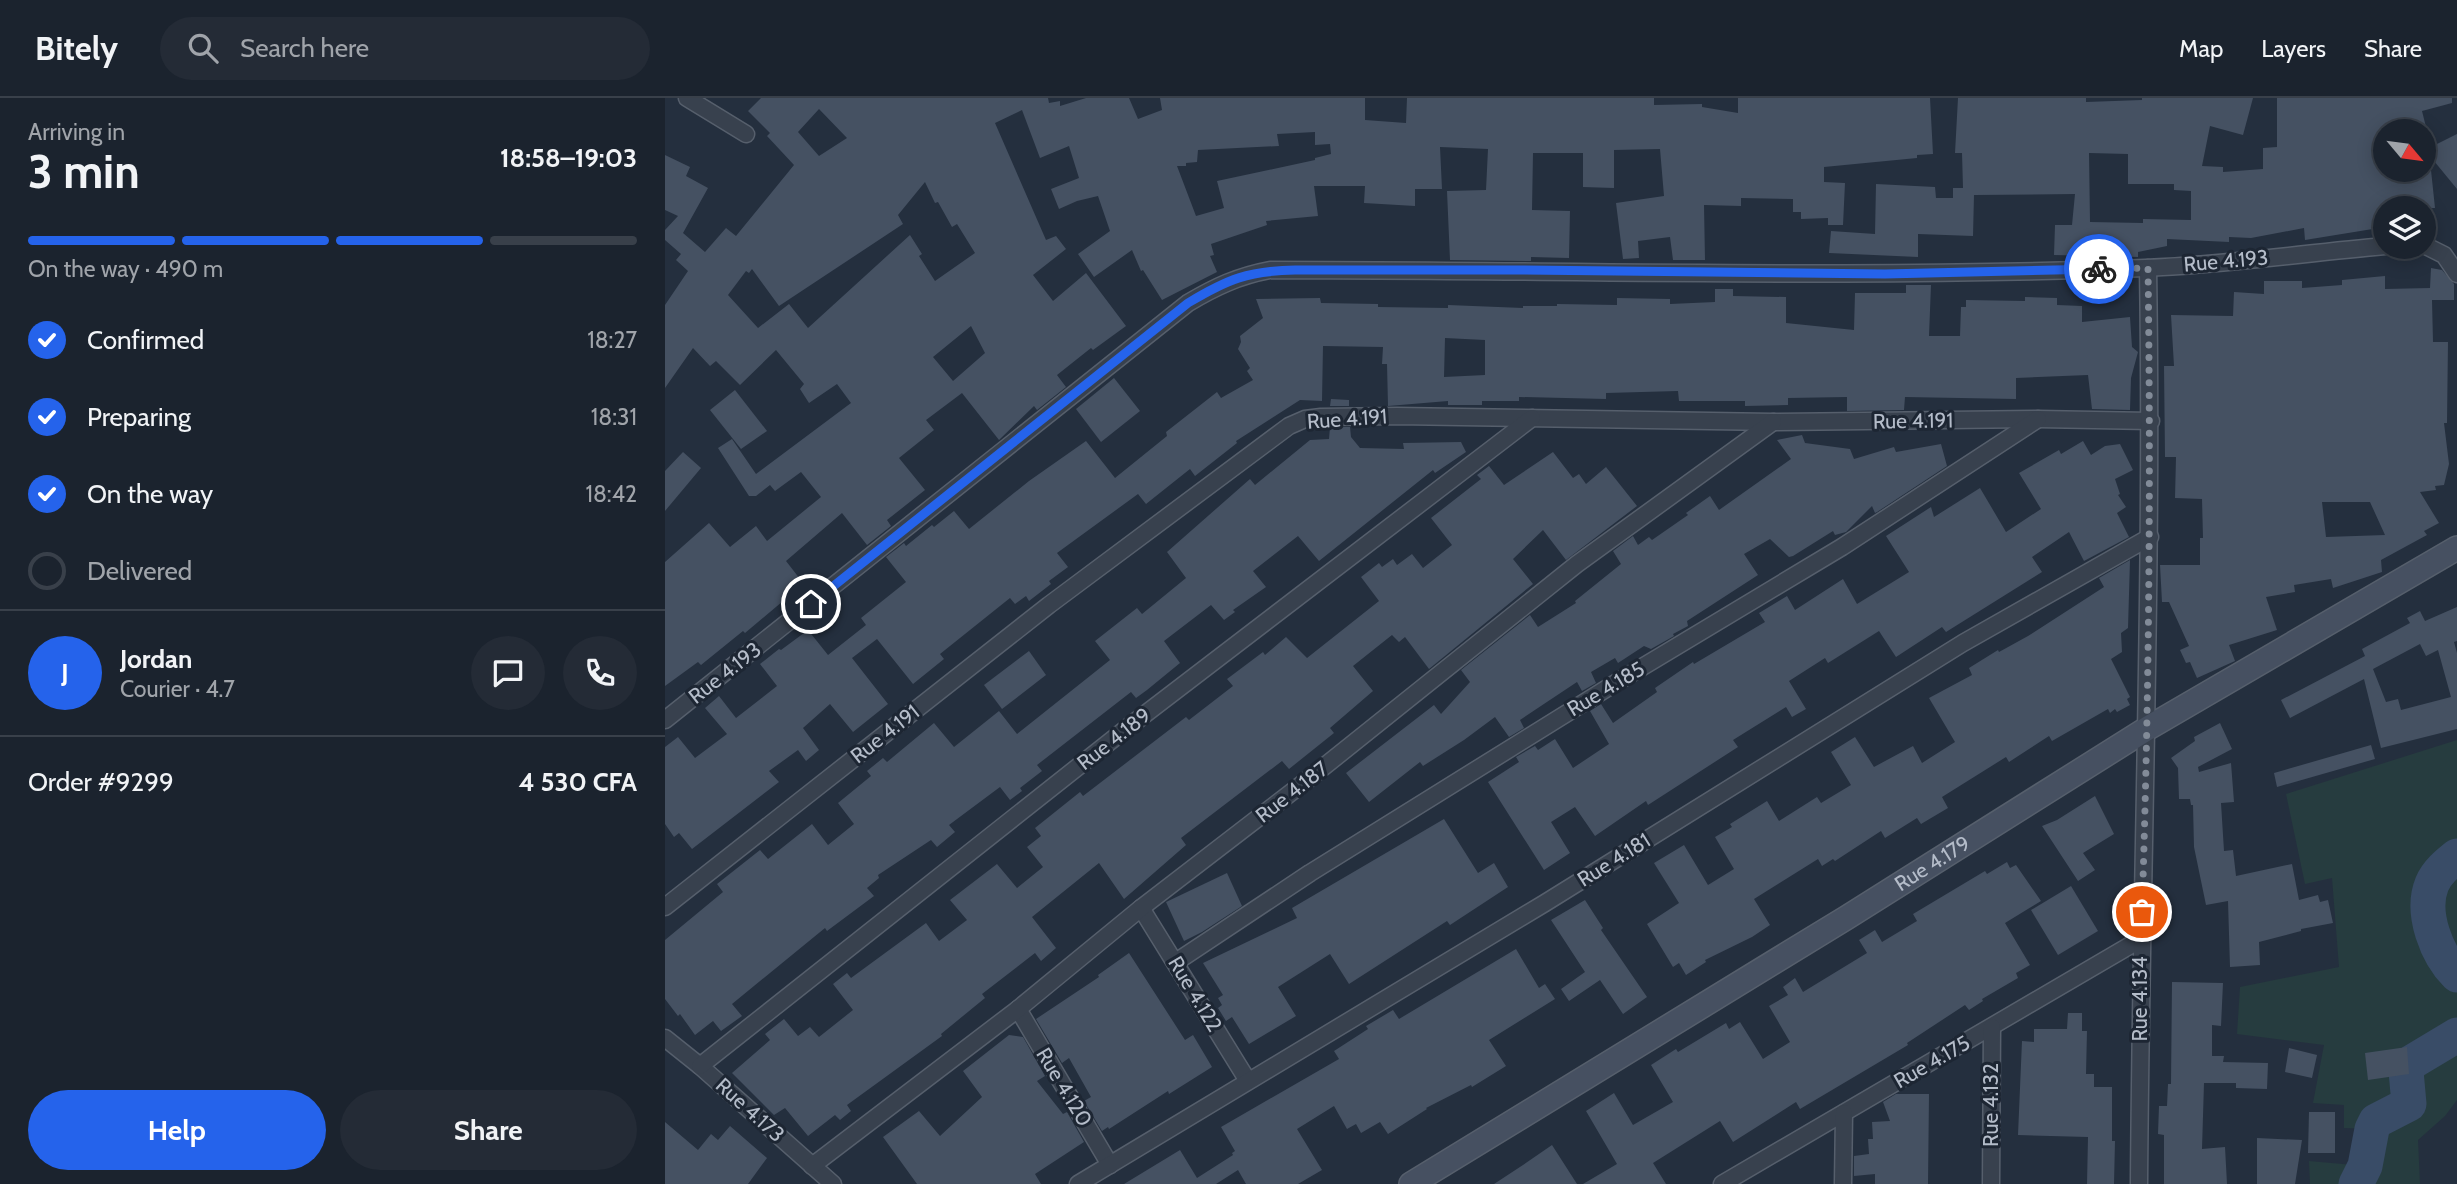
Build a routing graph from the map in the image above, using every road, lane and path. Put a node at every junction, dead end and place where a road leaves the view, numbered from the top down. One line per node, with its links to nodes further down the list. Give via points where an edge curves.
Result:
1 (687, 98): 2 (street)
2 (746, 134)
3 (2373, 247): 5 (street, Rue 4.193)
4 (2436, 251): 6 (street)
5 (2148, 268): 9 (street, Rue 4.134); 13 (street, Rue 4.193, via 1885,274 1456,270 1270,270 1245,274 1188,303)
6 (2457, 274)
7 (1532, 418): 10 (street, Rue 4.191); 15 (street, Rue 4.191, via 1321,417 1289,426 1049,605); 22 (street, Rue 4.189, via 1116,737)
8 (2038, 419): 9 (street, Rue 4.191); 10 (street, Rue 4.191); 18 (street, Rue 4.185, via 1842,547 1310,873)
9 (2151, 421): 11 (street, Rue 4.134)
10 (1773, 422): 16 (street, Rue 4.187, via 1577,564)
11 (2150, 537): 14 (street, Rue 4.134); 23 (street, Rue 4.181, via 1963,643)
12 (2457, 548): 14 (street, Rue 4.179)
13 (665, 720)
14 (2148, 728): 17 (street, Rue 4.134); 29 (street, Rue 4.179)
15 (665, 907)
16 (1141, 908): 18 (street, Rue 4.122); 19 (street, Rue 4.187)
17 (2141, 939): 20 (street, Rue 4.175); 33 (street, Rue 4.134)
18 (1176, 962): 23 (street, Rue 4.122)
19 (1018, 1009): 25 (street, Rue 4.120); 26 (street, Rue 4.187)
20 (1992, 1027): 24 (street, Rue 4.175); 32 (street, Rue 4.132)
21 (665, 1038): 22 (street, Rue 4.173)
22 (700, 1066): 26 (street, Rue 4.173)
23 (1248, 1081): 25 (street, Rue 4.181)
24 (1844, 1113): 30 (street, Rue 4.175); 31 (street)
25 (1110, 1164): 28 (street, Rue 4.181)
26 (812, 1166): 27 (street, Rue 4.173)
27 (834, 1184)
28 (1078, 1184)
29 (1411, 1184)
30 (1722, 1184)
31 (1843, 1184)
32 (1991, 1184)
33 (2139, 1184)

